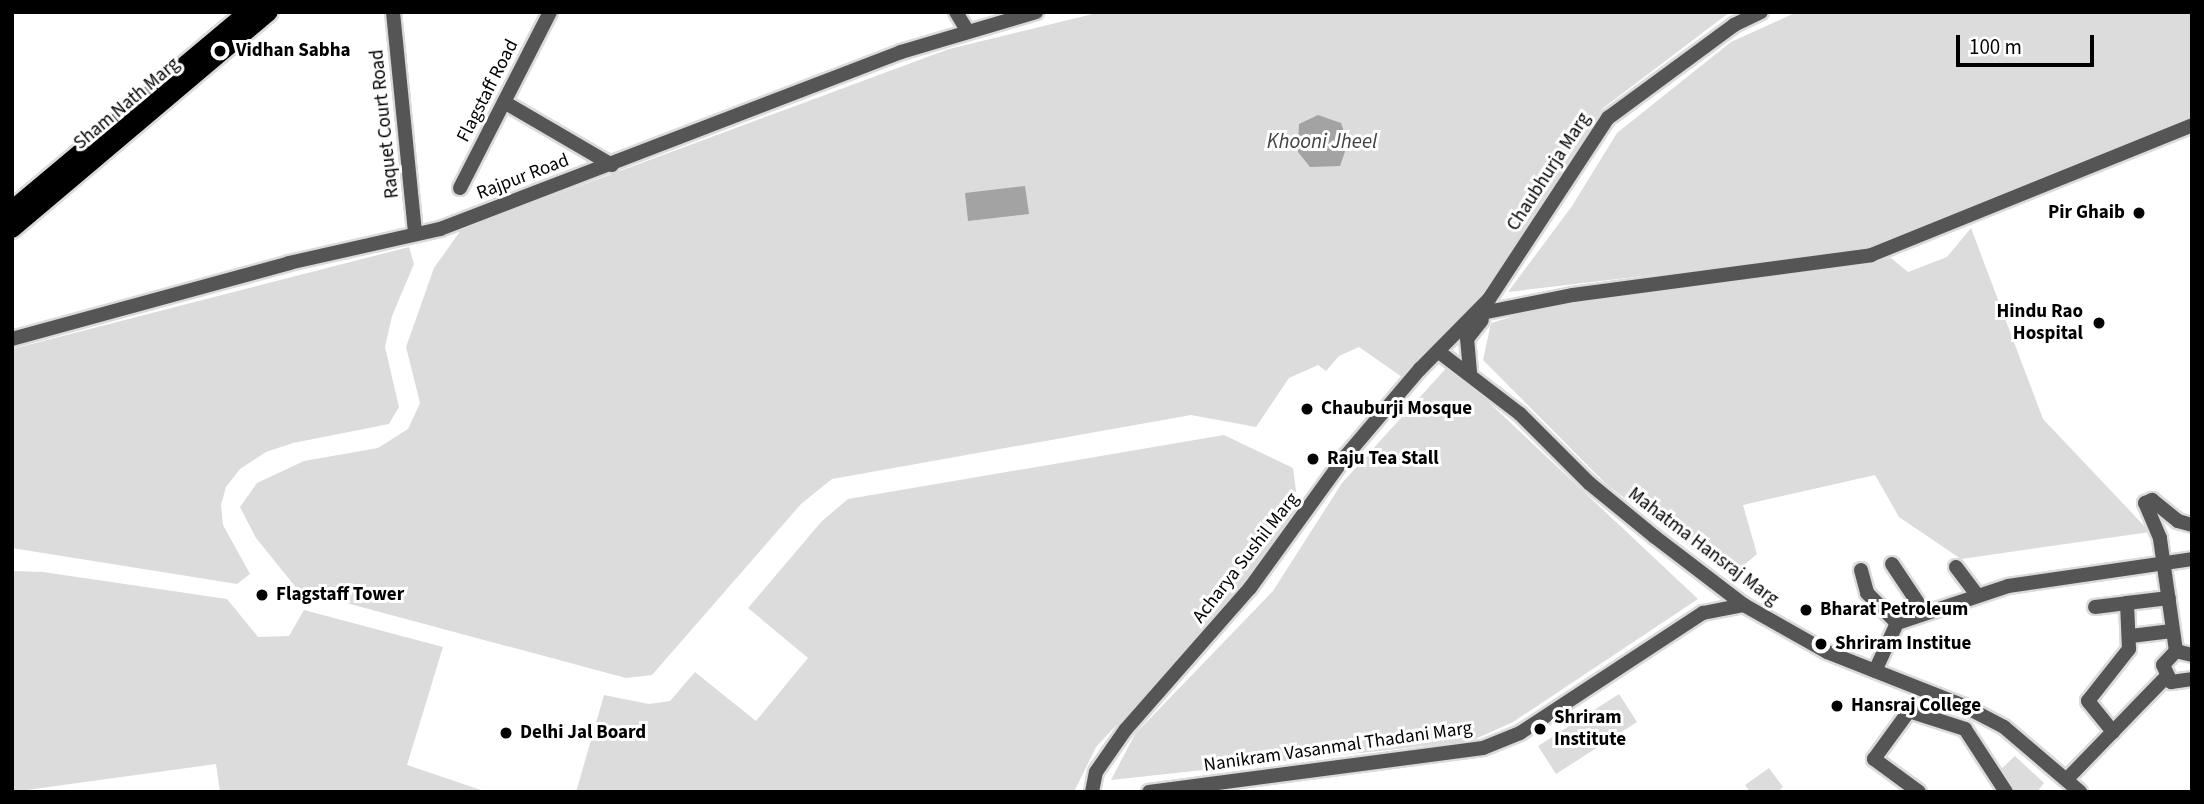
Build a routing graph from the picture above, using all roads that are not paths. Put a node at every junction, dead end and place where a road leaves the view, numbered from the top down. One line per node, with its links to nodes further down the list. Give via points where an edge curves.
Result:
1 (248, 12): 13 (main road, Sham Nath Marg)
2 (269, 12): 14 (main road, Sham Nath Marg)
3 (393, 12): 15 (street, Raquet Court Road)
4 (550, 12): 9 (street, Flagstaff Road)
5 (957, 12): 8 (street)
6 (1035, 12): 8 (street, Rajpur Road)
7 (1761, 12): 16 (street, Chaubhurja Marg, via 1734,25 1608,118)
8 (968, 32): 11 (street, Rajpur Road, via 901,52)
9 (504, 102): 11 (street); 12 (street, Flagstaff Road)
10 (2192, 125): 16 (street, via 1871,255)
11 (612, 165): 15 (street, Rajpur Road, via 440,229)
12 (460, 188)
13 (12, 210)
14 (12, 229)
15 (415, 232): 17 (street, Rajpur Road)
16 (1488, 305): 18 (street, Acharya Sushil Marg); 19 (street, via 1467,340)
17 (12, 339)
18 (1439, 352): 19 (street, Mahatma Hansraj Marg); 45 (street, Acharya Sushil Marg, via 1345,457 1250,588 1126,729 1096,772)
19 (1470, 372): 26 (street, Mahatma Hansraj Marg, via 1589,483)
20 (2192, 525): 23 (street, via 2178,521 2152,500 2145,503 2160,538)
21 (2192, 559): 23 (street)
22 (1892, 564): 32 (street)
23 (2164, 564): 27 (street); 28 (street)
24 (1956, 567): 27 (street)
25 (1861, 570): 34 (street, via 1867,593)
26 (1713, 582): 30 (street, Mahatma Hansraj Marg); 33 (street)
27 (1976, 594): 32 (street)
28 (2169, 598): 29 (street); 35 (street)
29 (2127, 603): 31 (street); 36 (street)
30 (1744, 605): 33 (street); 39 (street, Mahatma Hansraj Marg, via 1787,632)
31 (2095, 607)
32 (1924, 612): 34 (street)
33 (1703, 613): 44 (street, Nanikram Vasanmal Thadani Marg, via 1520,733 1483,748)
34 (1897, 624): 39 (street)
35 (2172, 631): 36 (street); 37 (street)
36 (2131, 636): 42 (street, via 2126,657 2088,701)
37 (2176, 650): 38 (street); 40 (street, via 2165,659)
38 (2192, 655)
39 (1875, 671): 43 (street, Mahatma Hansraj Marg, via 2004,727)
40 (2166, 677): 41 (street, via 2178,684); 42 (street)
41 (2192, 679)
42 (2113, 732): 43 (street)
43 (2067, 779): 49 (street, Mahatma Hansraj Marg)
44 (1208, 788): 46 (street, Nanikram Vasanmal Thadani Marg)
45 (1093, 792)
46 (1149, 792)
47 (1919, 792): 48 (street, via 1874,759 1909,711 1965,729)
48 (2006, 792)
49 (2080, 792)

